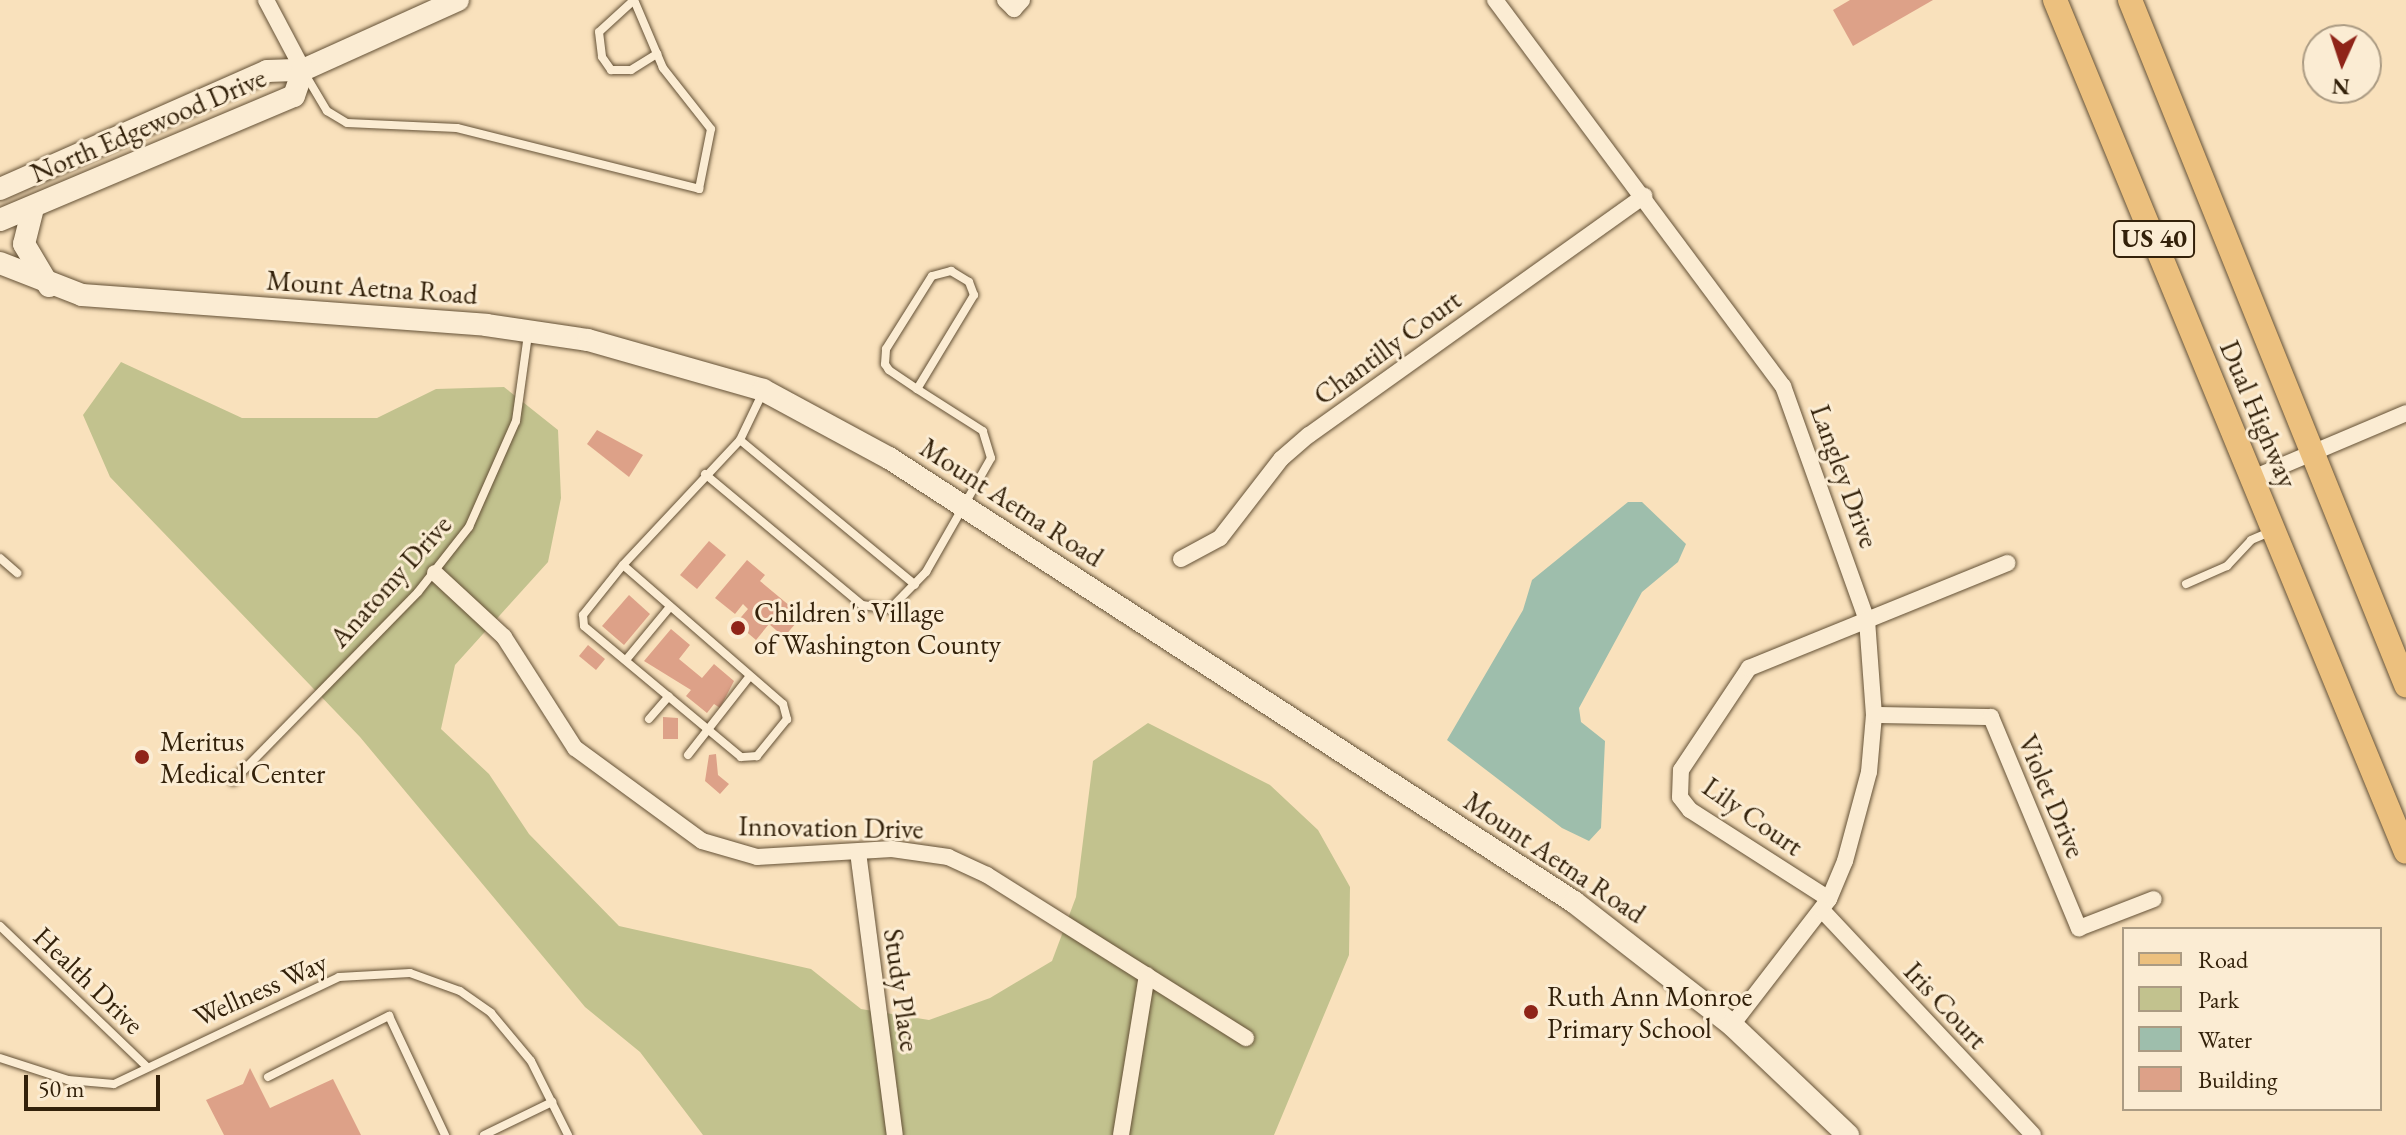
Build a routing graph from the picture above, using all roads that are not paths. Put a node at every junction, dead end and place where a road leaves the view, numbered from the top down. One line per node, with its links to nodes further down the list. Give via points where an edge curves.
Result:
1 (266, 0): 10 (street)
2 (458, 0): 10 (street, North Edgewood Drive)
3 (634, 0): 9 (lane); 9 (lane, via 599,32 602,57 611,70 631,70)
4 (1005, 0): 5 (street, via 1014,9)
5 (1022, 0)
6 (1495, 0): 12 (street, Langley Drive)
7 (2055, 0): 24 (main road, Dual Highway / US 40)
8 (2130, 0): 22 (main road, Dual Highway / US 40)
9 (657, 54): 10 (lane, via 711,129 699,189 457,128 347,123 327,111)
10 (303, 70): 11 (street, North Edgewood Drive, via 267,71); 13 (street, North Edgewood Drive, via 294,96)
11 (0, 189)
12 (1644, 196): 28 (street, Chantilly Court, via 1309,435 1281,459 1220,538); 36 (street, Langley Drive, via 1783,386)
13 (33, 208): 14 (street, North Edgewood Drive); 16 (street, via 24,244)
14 (0, 220)
15 (0, 263): 16 (street, Mount Aetna Road)
16 (50, 287): 17 (street, Mount Aetna Road, via 119,300)
17 (528, 330): 19 (street, Mount Aetna Road, via 637,350); 32 (lane, Anatomy Drive, via 522,393 507,449 484,502)
18 (917, 389): 18 (lane, via 889,370 884,356 932,276 951,271 969,282 974,295); 25 (lane, via 989,439 989,468)
19 (763, 390): 21 (lane); 25 (street, Mount Aetna Road, via 855,437)
20 (2406, 413): 22 (street)
21 (740, 440): 23 (lane); 34 (lane)
22 (2312, 454): 24 (street); 39 (main road, Dual Highway / US 40)
23 (705, 474): 30 (lane); 34 (lane, via 862,605 890,609)
24 (2253, 478): 26 (main road, Dual Highway / US 40)
25 (965, 508): 34 (lane); 52 (street, Mount Aetna Road, via 1574,902)
26 (2275, 530): 33 (lane, via 2251,540 2227,566); 47 (main road, Dual Highway / US 40)
27 (0, 558): 31 (lane)
28 (1181, 559)
29 (2008, 563): 36 (street)
30 (623, 565): 35 (lane); 37 (lane, via 582,619 586,630)
31 (17, 573)
32 (435, 573): 45 (lane, Anatomy Drive); 46 (street, Innovation Drive, via 504,637 575,748 691,835 757,857)
33 (2186, 584)
34 (915, 585)
35 (669, 608): 37 (lane); 38 (lane)
36 (1867, 620): 41 (street, Langley Drive); 49 (street, Lily Court, via 1749,668 1677,784 1690,810)
37 (626, 660): 40 (lane)
38 (750, 676): 43 (lane); 43 (lane, via 783,704 785,723 749,759)
39 (2406, 685)
40 (669, 696): 42 (lane); 43 (lane)
41 (1874, 715): 48 (street, Violet Drive, via 1991,717 2079,928); 49 (street, Langley Drive, via 1859,817)
42 (649, 719)
43 (709, 729): 44 (lane)
44 (688, 755)
45 (233, 781)
46 (858, 852): 51 (street, Innovation Drive, via 921,851 962,862); 61 (street, Study Place)
47 (2406, 852)
48 (2154, 899)
49 (1826, 904): 52 (street, Langley Drive); 64 (street, Iris Court)
50 (0, 926): 55 (lane, Health Drive)
51 (1147, 975): 53 (street, Innovation Drive); 62 (street)
52 (1732, 1025): 63 (street, Mount Aetna Road)
53 (1246, 1038)
54 (0, 1058): 55 (lane, Wellness Way, via 95,1085 114,1084)
55 (147, 1067): 57 (lane, Wellness Way, via 339,977 395,971 442,983 491,1013 518,1042)
56 (268, 1077): 58 (lane, via 389,1016)
57 (552, 1102): 59 (lane); 60 (lane, Wellness Way)
58 (445, 1135)
59 (484, 1135)
60 (568, 1135)
61 (895, 1135)
62 (1121, 1135)
63 (1848, 1135)
64 (2033, 1135)

